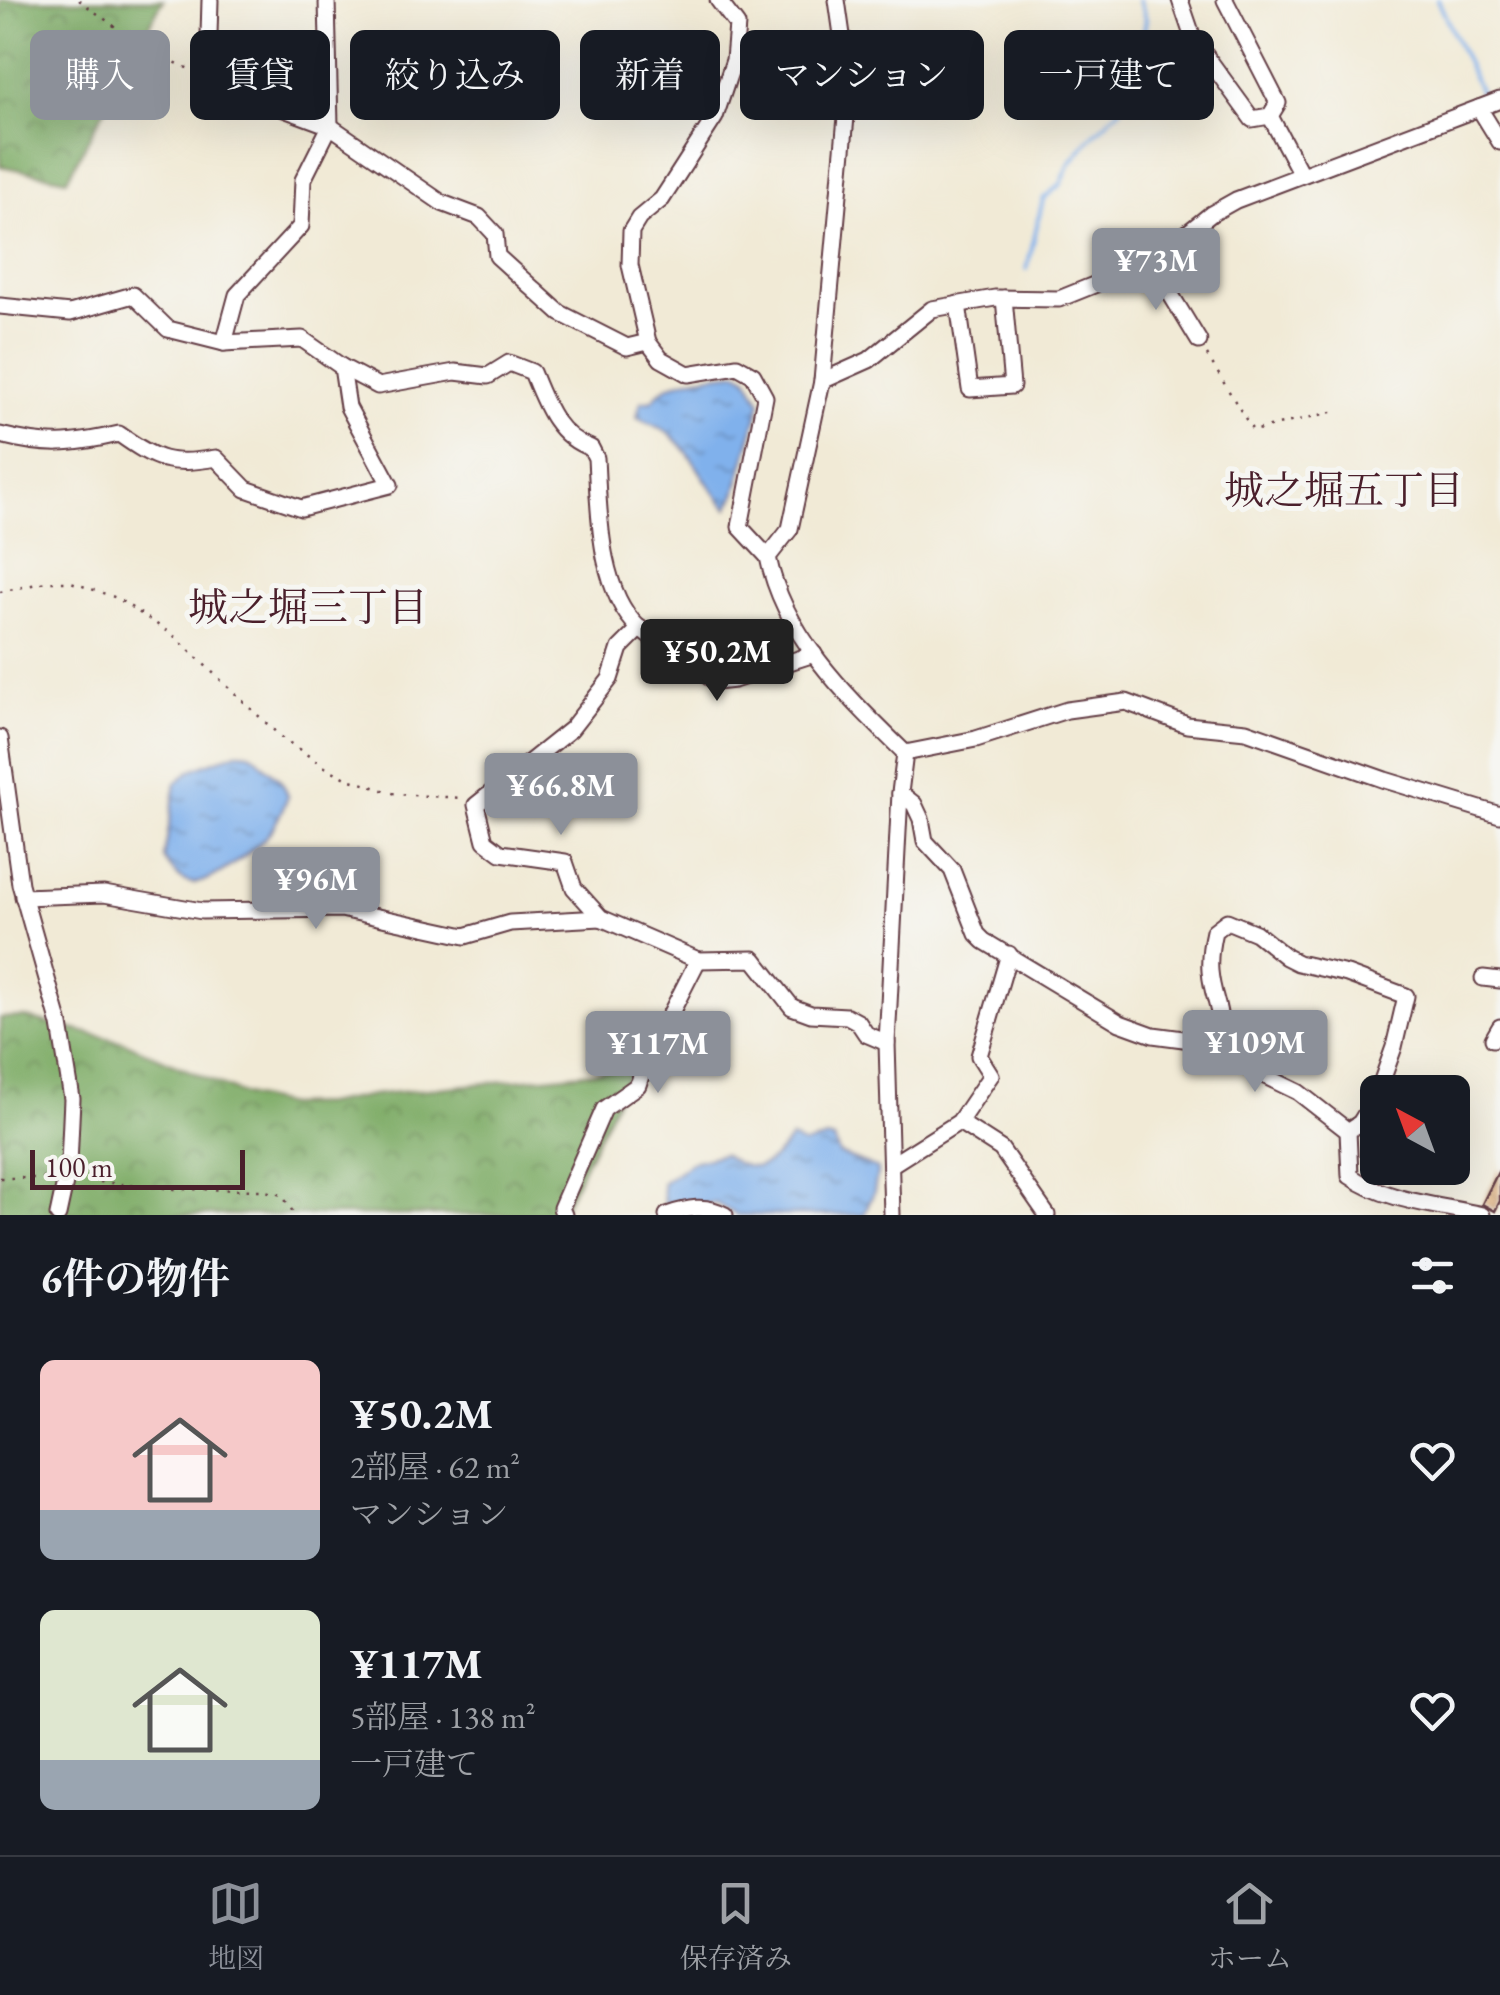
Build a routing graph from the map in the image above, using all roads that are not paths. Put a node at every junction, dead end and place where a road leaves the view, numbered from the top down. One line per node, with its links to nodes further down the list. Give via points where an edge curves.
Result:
1 (210, 0): 10 (street, via 208,70 258,100)
2 (327, 0): 10 (street)
3 (718, 0): 18 (street, via 737,25 734,60 715,117 662,199 631,231 630,265)
4 (837, 0): 21 (street, via 849,84)
5 (1180, 0): 9 (street, via 1193,38 1252,119)
6 (1226, 0): 9 (street, via 1278,103)
7 (1500, 100): 8 (street)
8 (1479, 108): 11 (street); 12 (street)
9 (1270, 116): 12 (street)
10 (330, 126): 18 (street, via 442,203 479,217 494,234 496,256 560,314 627,347); 19 (street, via 303,180 301,226 237,295)
11 (1500, 142)
12 (1301, 174): 13 (street, via 1211,214)
13 (1151, 262): 14 (street, via 1060,299); 17 (street)
14 (1004, 298): 15 (street); 15 (street, via 1012,386 970,389)
15 (958, 304): 21 (street, via 932,308 869,360)
16 (0, 306): 19 (street, via 70,313 133,295 168,328)
17 (1199, 340)
18 (648, 342): 23 (street, via 688,374 736,366 753,375 766,398 740,527)
19 (224, 344): 20 (street, via 302,339)
20 (342, 367): 22 (street, via 348,407 390,485 301,508 246,490 216,458 177,464 119,434 43,445); 24 (street, via 378,386 455,372 488,376 509,363 532,372 570,441 590,448 596,458 603,555 626,614)
21 (822, 381): 23 (street, via 790,530)
22 (0, 435)
23 (768, 557): 25 (street, via 774,587)
24 (640, 628): 25 (street, via 716,682); 33 (street, via 620,648 610,679 571,728 476,805 489,846 565,862 574,888)
25 (814, 654): 27 (street)
26 (0, 738): 31 (street)
27 (905, 753): 28 (street); 29 (street, via 1067,710 1126,702 1187,724 1246,731)
28 (900, 793): 34 (street, via 914,804 925,840 958,882 976,934); 38 (street)
29 (1500, 815)
30 (0, 869): 31 (street)
31 (18, 869): 32 (street)
32 (24, 897): 33 (street, via 104,894 202,911 341,909 464,936 510,923); 46 (street, via 60,1025 72,1099)
33 (601, 918): 35 (street)
34 (1009, 954): 39 (street, via 1120,1023); 41 (street, via 979,1056 991,1076)
35 (698, 960): 38 (street, via 754,960 792,1007 847,1016); 47 (street, via 638,1085 604,1109 561,1208)
36 (1483, 978): 37 (street)
37 (1500, 980)
38 (887, 1043): 44 (street)
39 (1216, 1050): 40 (street, via 1221,1010 1210,953 1214,931 1227,921 1298,963 1406,996); 43 (street, via 1298,1092)
40 (1384, 1075)
41 (959, 1122): 44 (street); 52 (street, via 1001,1149)
42 (1360, 1122): 43 (street)
43 (1348, 1131): 53 (street, via 1350,1176 1357,1181)
44 (891, 1165): 45 (street)
45 (890, 1198): 50 (street); 51 (street)
46 (58, 1215)
47 (564, 1215)
48 (667, 1215): 49 (street, via 686,1208)
49 (724, 1215)
50 (875, 1215)
51 (892, 1215)
52 (1047, 1215)
53 (1482, 1215)

